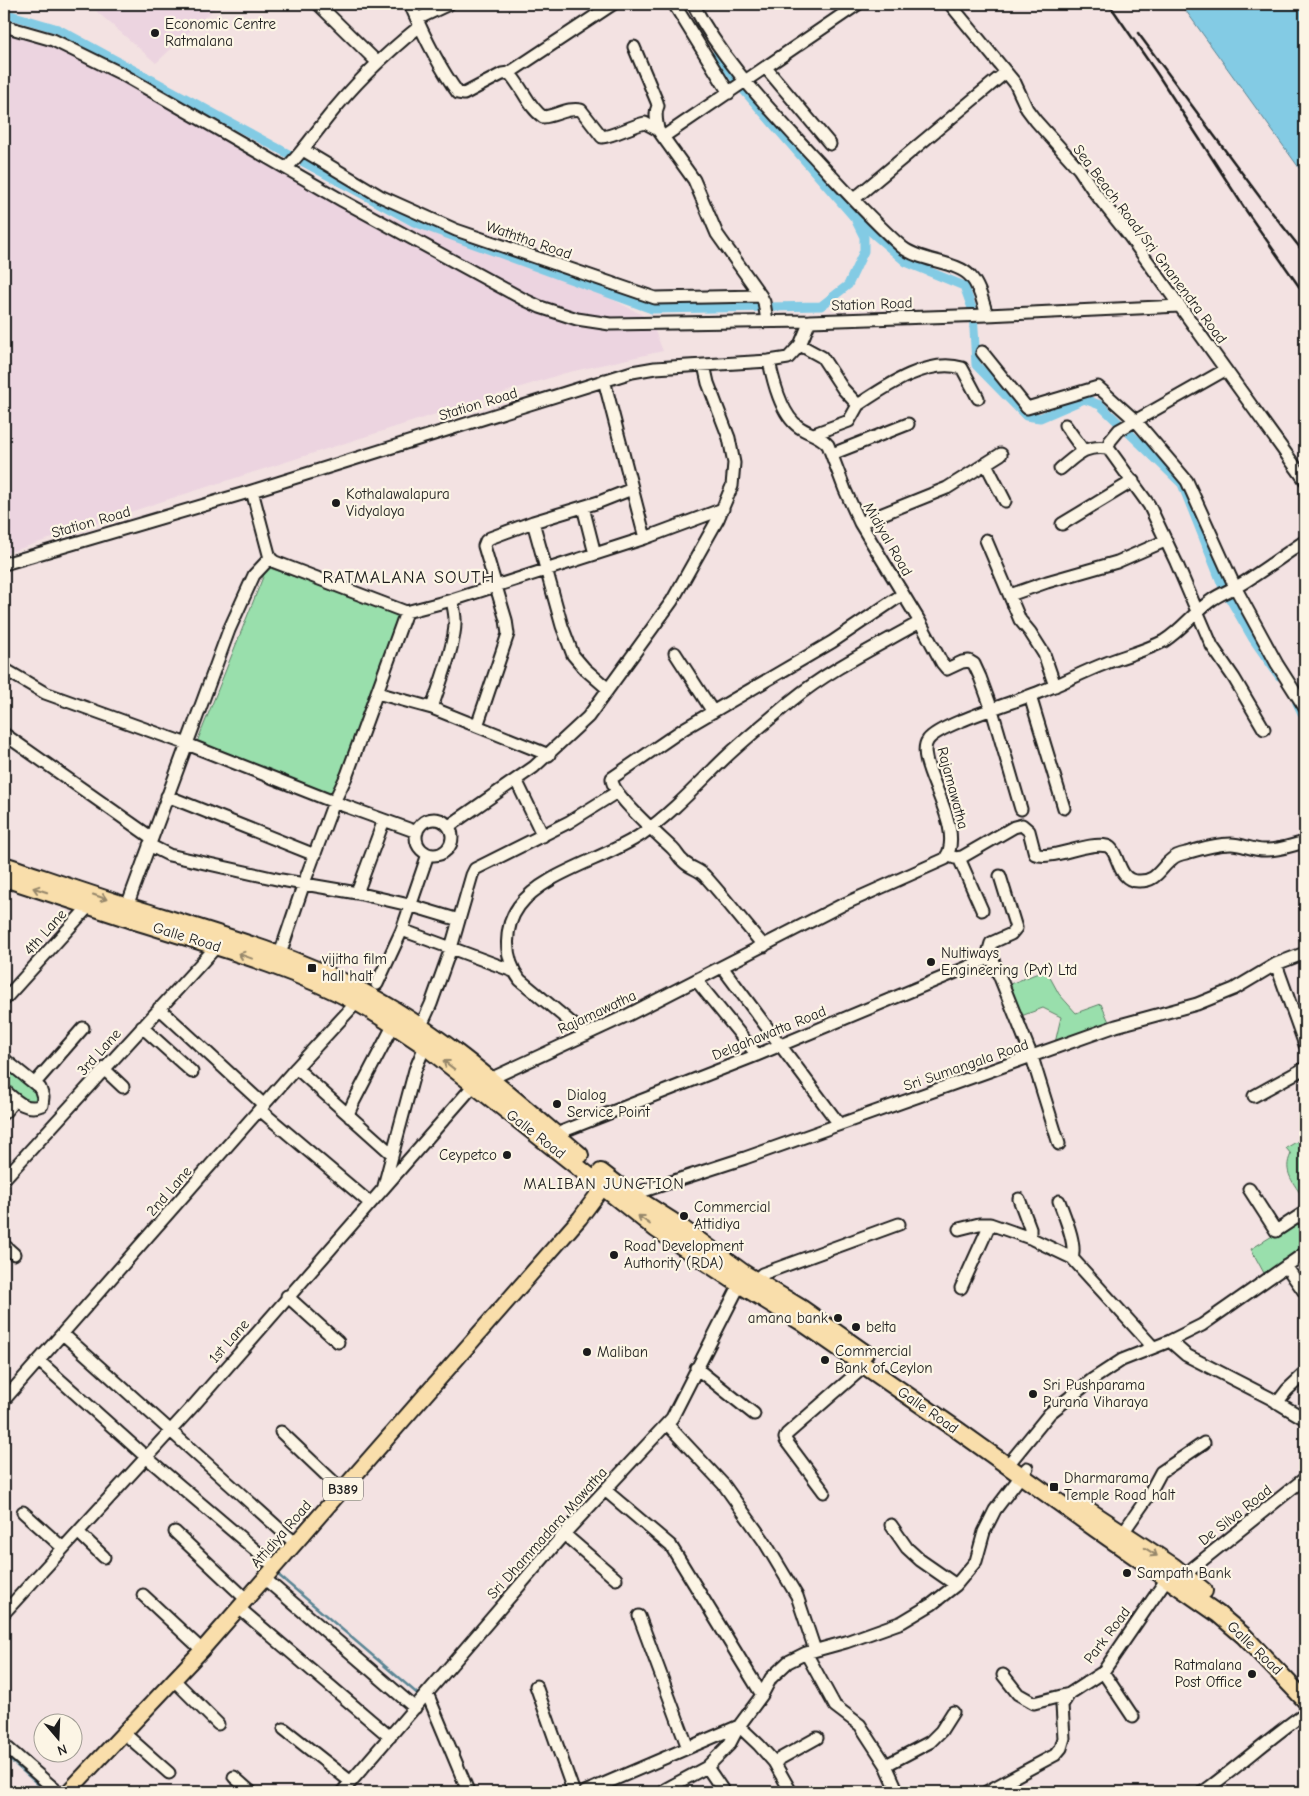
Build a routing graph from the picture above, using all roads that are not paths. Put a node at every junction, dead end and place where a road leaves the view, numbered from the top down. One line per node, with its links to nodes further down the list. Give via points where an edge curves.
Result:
1 (318, 4): 12 (street)
2 (410, 4): 9 (street)
3 (448, 4): 9 (street)
4 (613, 4): 15 (street)
5 (674, 4): 17 (street)
6 (693, 4): 16 (street)
7 (858, 4): 13 (street)
8 (950, 4): 14 (street, Sea Beach Road/Sri Gnanendra Road)
9 (418, 23): 12 (street); 15 (street, via 458,93 464,94)
10 (4, 26): 20 (street, via 70,47)
11 (634, 47): 18 (street, via 657,102 655,114)
12 (377, 62): 20 (street, via 325,120)
13 (766, 68): 16 (street); 19 (street)
14 (1006, 72): 21 (street); 22 (street, Sea Beach Road/Sri Gnanendra Road, via 1036,121 1079,169)
15 (509, 73): 18 (street, via 543,117 574,108 581,110 602,137 645,123)
16 (745, 82): 17 (street); 21 (street)
17 (732, 91): 18 (street)
18 (661, 133): 23 (street, via 694,180 717,234)
19 (830, 144)
20 (296, 159): 23 (street, Waththa Road, via 456,230 655,298); 23 (street, via 343,201 474,273 558,314 616,325)
21 (854, 199): 24 (street, via 903,248 970,276)
22 (1180, 306): 24 (street); 30 (street, Sea Beach Road/Sri Gnanendra Road)
23 (764, 308): 25 (street, Station Road)
24 (987, 315): 25 (street, Station Road)
25 (810, 321): 26 (street)
26 (800, 345): 28 (street, Station Road, via 788,358); 33 (street, via 822,357)
27 (982, 352): 34 (street, via 1028,408 1098,387)
28 (769, 361): 29 (street, Station Road); 37 (street, Midiyal Road, via 774,384 792,421)
29 (704, 365): 31 (street, Station Road, via 655,368); 50 (street, via 729,438 734,463 732,486)
30 (1225, 370): 34 (street); 44 (street, Sea Beach Road/Sri Gnanendra Road)
31 (604, 380): 46 (street); 47 (street, Station Road)
32 (978, 398): 33 (street, via 962,368 952,365 930,368 893,382)
33 (858, 405): 37 (street, via 849,421)
34 (1136, 421): 38 (street, via 1119,430); 63 (street, via 1187,481)
35 (908, 424): 40 (street)
36 (1066, 424): 39 (street)
37 (814, 434): 40 (street, Midiyal Road, via 824,440)
38 (1108, 448): 39 (street, via 1096,446); 45 (street)
39 (1083, 450): 43 (street)
40 (832, 454): 52 (street, Midiyal Road)
41 (1001, 454): 42 (street)
42 (986, 464): 48 (street); 52 (street, via 947,488)
43 (1060, 468)
44 (1305, 480)
45 (1133, 482): 53 (street); 56 (street, via 1148,504)
46 (632, 489): 49 (street); 54 (street)
47 (252, 491): 59 (street); 60 (street, Station Road)
48 (1005, 501)
49 (583, 507): 51 (street); 58 (street)
50 (722, 509): 54 (street); 73 (street, via 672,601)
51 (533, 522): 61 (street); 62 (street, via 486,541 484,546)
52 (860, 523): 64 (street, Midiyal Road)
53 (1062, 524)
54 (645, 538): 58 (street)
55 (986, 540): 65 (street)
56 (1165, 541): 65 (street, via 1117,562); 68 (street)
57 (1305, 541): 63 (street, Rajamawatha)
58 (595, 554): 61 (street)
59 (270, 558): 67 (street); 83 (street, via 254,575 246,592)
60 (4, 564)
61 (546, 570): 62 (street); 73 (street, via 573,655)
62 (495, 586): 66 (street); 80 (street, via 508,634)
63 (1234, 588): 68 (street, Rajamawatha, via 1217,596); 77 (street)
64 (903, 594): 69 (street, Midiyal Road); 79 (street, via 832,642)
65 (1010, 595): 72 (street, via 1020,620 1044,654)
66 (452, 600): 67 (street); 76 (street, via 455,621 451,644)
67 (406, 612): 74 (street)
68 (1197, 612): 72 (street, Rajamawatha, via 1164,641); 81 (street, via 1212,646)
69 (920, 622): 78 (street, Midiyal Road, via 947,669 962,662 974,664); 93 (street, via 829,674 793,700)
70 (674, 653): 79 (street)
71 (4, 669): 83 (street, via 45,693)
72 (1055, 686): 75 (street, Rajamawatha)
73 (608, 689): 84 (street, via 588,717)
74 (377, 693): 76 (street); 88 (street)
75 (1030, 696): 78 (street, Rajamawatha); 89 (street)
76 (432, 708): 80 (street)
77 (1305, 708)
78 (992, 710): 90 (street); 100 (street, Rajamawatha, via 941,730 926,743 929,770 951,834)
79 (713, 712): 86 (street, via 612,778)
80 (477, 726): 84 (street)
81 (1264, 729)
82 (4, 734): 96 (street)
83 (187, 744): 87 (street); 88 (street)
84 (549, 755): 85 (street)
85 (516, 780): 92 (street); 95 (street)
86 (617, 792): 93 (street); 95 (street)
87 (167, 796): 96 (street); 99 (street)
88 (334, 802): 91 (street); 99 (street)
89 (1064, 808)
90 (1021, 809)
91 (384, 820): 94 (street); 105 (street)
92 (449, 826): 94 (street, via 433,818 422,824); 98 (street, via 452,837 449,848 440,854)
93 (650, 828): 113 (street, via 683,861 704,876); 120 (street, via 624,846 557,877 525,898 508,929)
94 (417, 832): 98 (street, via 416,841)
95 (544, 836): 110 (street, via 475,869)
96 (151, 842): 104 (street, via 169,855); 108 (street)
97 (1305, 842): 100 (street, via 1266,850 1230,844 1196,850 1174,857 1151,878 1137,881 1123,874 1106,846 1044,856 1035,854 1029,831 1022,825 967,855)
98 (428, 854): 106 (street, 2nd Lane)
99 (315, 855): 104 (street)
100 (953, 856): 109 (street); 113 (street, Rajamawatha, via 842,905)
101 (4, 865): 108 (highway, Galle Road, one-way to 108)
102 (1000, 876): 116 (street, via 1016,928 1011,934 991,943)
103 (4, 878): 107 (highway, Galle Road, one-way to 103)
104 (304, 883): 105 (street); 117 (street)
105 (357, 893): 106 (street)
106 (410, 905): 110 (street); 111 (street, 2nd Lane)
107 (89, 906): 112 (highway, Galle Road); 123 (street, 4th Lane)
108 (127, 906): 117 (highway, Galle Road, via 221,934)
109 (982, 910)
110 (459, 920): 114 (street)
111 (402, 930): 114 (street); 122 (street, 2nd Lane)
112 (217, 946): 117 (highway, Galle Road, one-way to 112); 124 (street, 3rd Lane)
113 (764, 946): 119 (street, Rajamawatha)
114 (451, 948): 120 (street); 128 (street)
115 (1305, 953): 118 (street, Sri Sumangala Road)
116 (992, 957): 131 (street, Delgahawatta Road); 134 (street)
117 (278, 961): 122 (highway, Galle Road, via 316,970)
118 (1276, 964): 130 (street); 134 (street, Sri Sumangala Road, via 1234,989 1197,1004 1116,1026)
119 (722, 967): 121 (street, Rajamawatha); 131 (street)
120 (513, 971): 129 (street)
121 (696, 980): 129 (street, Rajamawatha); 133 (street)
122 (370, 994): 125 (highway, Galle Road); 128 (highway, Galle Road); 136 (street, 2nd Lane)
123 (4, 999)
124 (159, 1008): 126 (street, 3rd Lane); 148 (street)
125 (394, 1024): 132 (highway, Galle Road); 150 (street, via 357,1094)
126 (142, 1027): 138 (street, 3rd Lane); 139 (street)
127 (83, 1028): 141 (street)
128 (420, 1028): 140 (highway, Galle Road)
129 (586, 1035): 140 (street, Rajamawatha)
130 (1305, 1044)
131 (781, 1045): 133 (street, Delgahawatta Road); 152 (street)
132 (425, 1046): 142 (highway, Galle Road, one-way to 132); 155 (street, via 415,1070)
133 (757, 1055): 153 (street, Delgahawatta Road)
134 (1032, 1057): 152 (street, Sri Sumangala Road); 154 (street)
135 (4, 1059): 141 (street)
136 (296, 1068): 148 (street, 2nd Lane); 150 (street)
137 (1305, 1068): 145 (street)
138 (104, 1069): 143 (street); 151 (street, 3rd Lane)
139 (192, 1072)
140 (490, 1079): 153 (highway, Galle Road)
141 (35, 1083): 147 (street, via 43,1093)
142 (474, 1084): 157 (highway, Galle Road); 158 (street, 1st Lane)
143 (123, 1088)
144 (4, 1090): 146 (street)
145 (1254, 1096)
146 (15, 1100): 147 (street, via 31,1108); 149 (street)
147 (42, 1105): 151 (street)
148 (262, 1107): 163 (street); 178 (street, 2nd Lane)
149 (4, 1113)
150 (350, 1117): 155 (street)
151 (58, 1119): 156 (street, 3rd Lane)
152 (839, 1124): 160 (street, Sri Sumangala Road)
153 (556, 1134): 157 (highway, Galle Road)
154 (1059, 1144)
155 (392, 1154): 158 (street)
156 (4, 1179)
157 (605, 1182): 160 (highway, Galle Road); 174 (highway, Galle Road, one-way to 157, via 656,1229); 198 (main road, Attidiya Road / B389, via 580,1218)
158 (384, 1186): 163 (street, 1st Lane)
159 (1249, 1189): 164 (street, via 1276,1231)
160 (632, 1196): 174 (highway, Galle Road, via 672,1221)
161 (1019, 1199): 168 (street, via 1030,1228)
162 (1059, 1201): 172 (street, via 1072,1241)
163 (370, 1203): 177 (street, 1st Lane)
164 (1305, 1212)
165 (899, 1224): 174 (street)
166 (990, 1224): 167 (street); 168 (street); 175 (street)
167 (959, 1229)
168 (1030, 1238): 172 (street)
169 (4, 1245): 171 (street)
170 (1305, 1253): 173 (street)
171 (14, 1254)
172 (1072, 1258): 181 (street)
173 (1286, 1266): 176 (street); 180 (street, via 1202,1325)
174 (746, 1282): 183 (highway, Galle Road); 184 (street, Sri Dhammadara Mawatha); 195 (highway, Galle Road, via 801,1308)
175 (961, 1288)
176 (1305, 1294)
177 (288, 1296): 179 (street); 191 (street, 1st Lane)
178 (63, 1334): 182 (street, 2nd Lane); 191 (street)
179 (338, 1342)
180 (1170, 1342): 181 (street); 187 (street, via 1186,1355)
181 (1153, 1347): 195 (street, via 1122,1360 1050,1413)
182 (39, 1361): 186 (street, 2nd Lane); 194 (street)
183 (865, 1366): 195 (highway, Galle Road); 200 (street, via 786,1434 785,1438)
184 (696, 1368): 188 (street); 190 (street, Sri Dhammadara Mawatha)
185 (1305, 1374): 187 (street)
186 (4, 1400)
187 (1278, 1403): 189 (street)
188 (754, 1414)
189 (1305, 1419)
190 (667, 1424): 199 (street, Sri Dhammadara Mawatha); 220 (street, via 724,1485 764,1540 797,1596)
191 (171, 1430): 194 (street, 1st Lane); 207 (street)
192 (281, 1432): 198 (street)
193 (1204, 1443): 206 (street, via 1161,1472)
194 (146, 1457): 203 (street, 1st Lane); 210 (street)
195 (1009, 1462): 196 (highway, Galle Road)
196 (1024, 1472): 206 (highway, Galle Road); 211 (highway, Galle Road); 214 (street, via 995,1510 984,1532 976,1561)
197 (1305, 1478): 211 (street, De Silva Road)
198 (342, 1490): 207 (main road, Attidiya Road / B389)
199 (605, 1490): 205 (street, Sri Dhammadara Mawatha); 228 (street, via 671,1546)
200 (824, 1492)
201 (23, 1512): 208 (street)
202 (891, 1525): 214 (street, via 907,1548)
203 (78, 1532): 208 (street, 1st Lane); 209 (street)
204 (175, 1532): 216 (street)
205 (564, 1534): 213 (street); 226 (street, Sri Dhammadara Mawatha)
206 (1122, 1534): 211 (highway, Galle Road, one-way to 211)
207 (294, 1543): 210 (main road, Attidiya Road / B389)
208 (64, 1548): 217 (street, 1st Lane)
209 (104, 1557)
210 (274, 1566): 212 (main road, Attidiya Road / B389)
211 (1175, 1573): 221 (street, Park Road); 224 (highway, Galle Road, via 1244,1623); 229 (highway, Galle Road, via 1244,1636)
212 (264, 1578): 216 (main road, Attidiya Road / B389); 230 (street)
213 (616, 1579)
214 (956, 1585): 220 (street, via 902,1622)
215 (143, 1595): 219 (street)
216 (243, 1603): 219 (main road, Attidiya Road / B389); 238 (street)
217 (4, 1613)
218 (639, 1616): 241 (street)
219 (202, 1650): 223 (main road, Attidiya Road / B389)
220 (810, 1652): 228 (street, via 788,1662 771,1678); 243 (street, via 836,1706 860,1725)
221 (1103, 1672): 227 (street, Park Road); 233 (street)
222 (1003, 1675): 227 (street, Park Road, via 1018,1694 1034,1703)
223 (174, 1679): 234 (street); 237 (main road, Attidiya Road / B389)
224 (1305, 1684)
225 (536, 1686): 253 (street)
226 (428, 1694): 230 (street, Sri Dhammadara Mawatha); 249 (street)
227 (1069, 1694): 259 (street, via 1062,1705 1064,1738 1061,1748 1055,1755)
228 (762, 1695): 235 (street)
229 (1305, 1700)
230 (415, 1708): 238 (street, Sri Dhammadara Mawatha)
231 (953, 1712): 243 (street, via 930,1742)
232 (1305, 1713): 260 (street)
233 (1133, 1717)
234 (218, 1724)
235 (739, 1726): 241 (street); 242 (street); 244 (street, via 729,1745)
236 (284, 1729): 248 (street)
237 (124, 1733): 245 (street); 251 (main road, Attidiya Road / B389)
238 (390, 1737): 248 (street, Sri Dhammadara Mawatha)
239 (817, 1738): 242 (street)
240 (5, 1748): 250 (street)
241 (688, 1748): 247 (street)
242 (774, 1762): 257 (street)
243 (886, 1765): 258 (street)
244 (707, 1767): 255 (street); 256 (street)
245 (169, 1773)
246 (234, 1777): 252 (street)
247 (608, 1787): 254 (street)
248 (347, 1789)
249 (468, 1791)
250 (58, 1792)
251 (68, 1792)
252 (251, 1792)
253 (575, 1792)
254 (585, 1792)
255 (664, 1792)
256 (724, 1792)
257 (791, 1792)
258 (898, 1792)
259 (988, 1792)
260 (1203, 1792)

